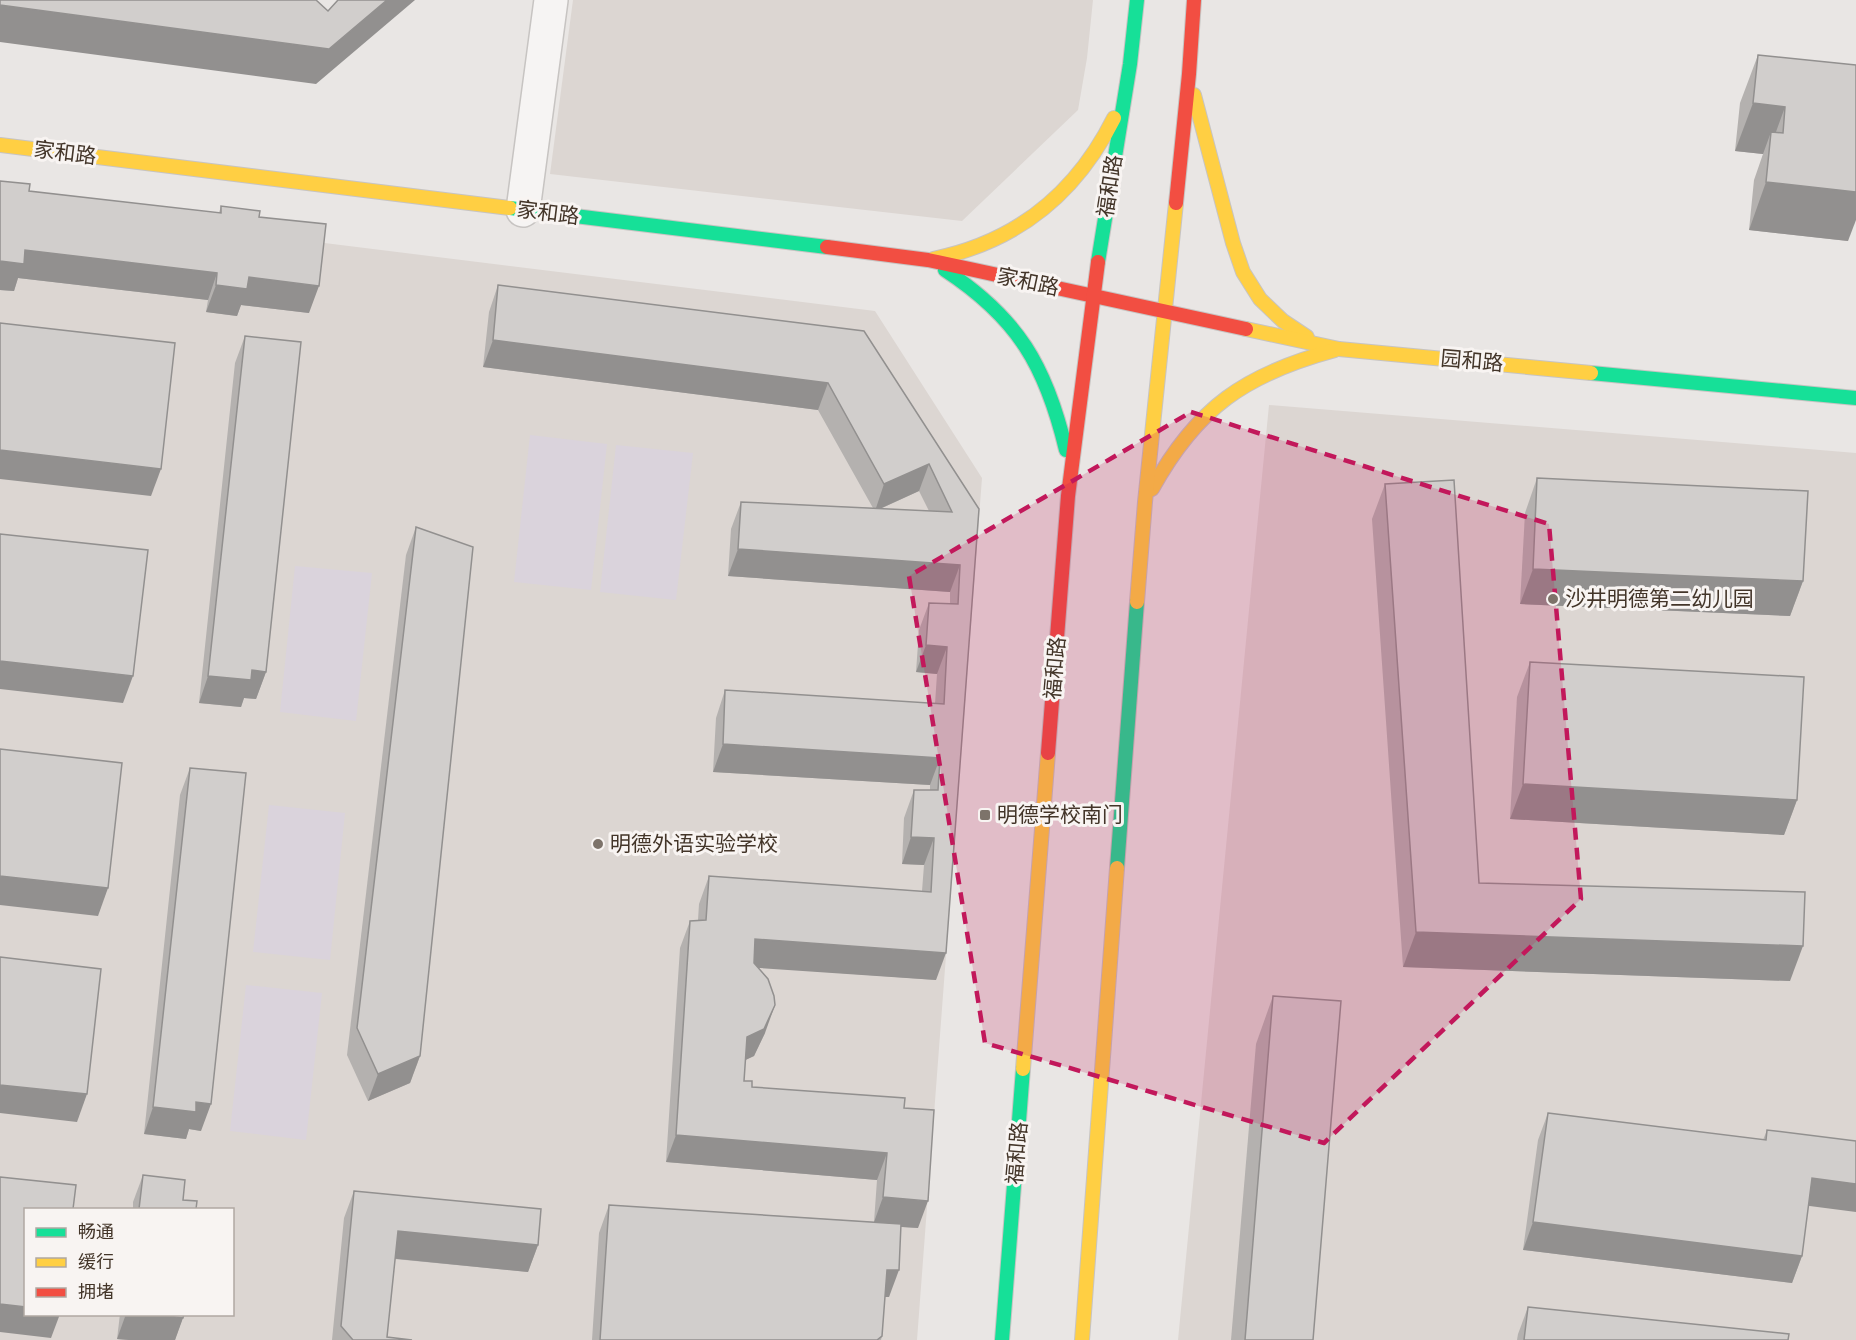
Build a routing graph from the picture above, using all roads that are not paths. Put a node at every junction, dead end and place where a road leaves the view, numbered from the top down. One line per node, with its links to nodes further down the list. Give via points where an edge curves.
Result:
1 (551, 0): 7 (street)
2 (1137, 0): 5 (main road, 福和路)
3 (1194, 0): 4 (main road)
4 (1189, 74): 10 (main road); 11 (main road, via 1243,272 1260,299 1282,321)
5 (1125, 94): 8 (main road, via 1089,162 1063,192 1000,237 964,252); 9 (main road, 福和路)
6 (0, 145): 7 (main road, 家和路)
7 (523, 210): 8 (main road, 家和路)
8 (928, 260): 9 (main road, 家和路); 13 (main road, via 995,308 1022,340 1044,376 1059,415 1067,455)
9 (1093, 296): 10 (main road, 园和路); 13 (main road, 福和路)
10 (1164, 311): 11 (main road, 园和路); 14 (main road)
11 (1339, 349): 12 (main road, 园和路); 14 (main road, via 1282,364 1231,393 1180,441)
12 (1856, 398)
13 (1068, 496): 15 (main road, 福和路)
14 (1145, 502): 16 (main road)
15 (1002, 1340)
16 (1082, 1340)

